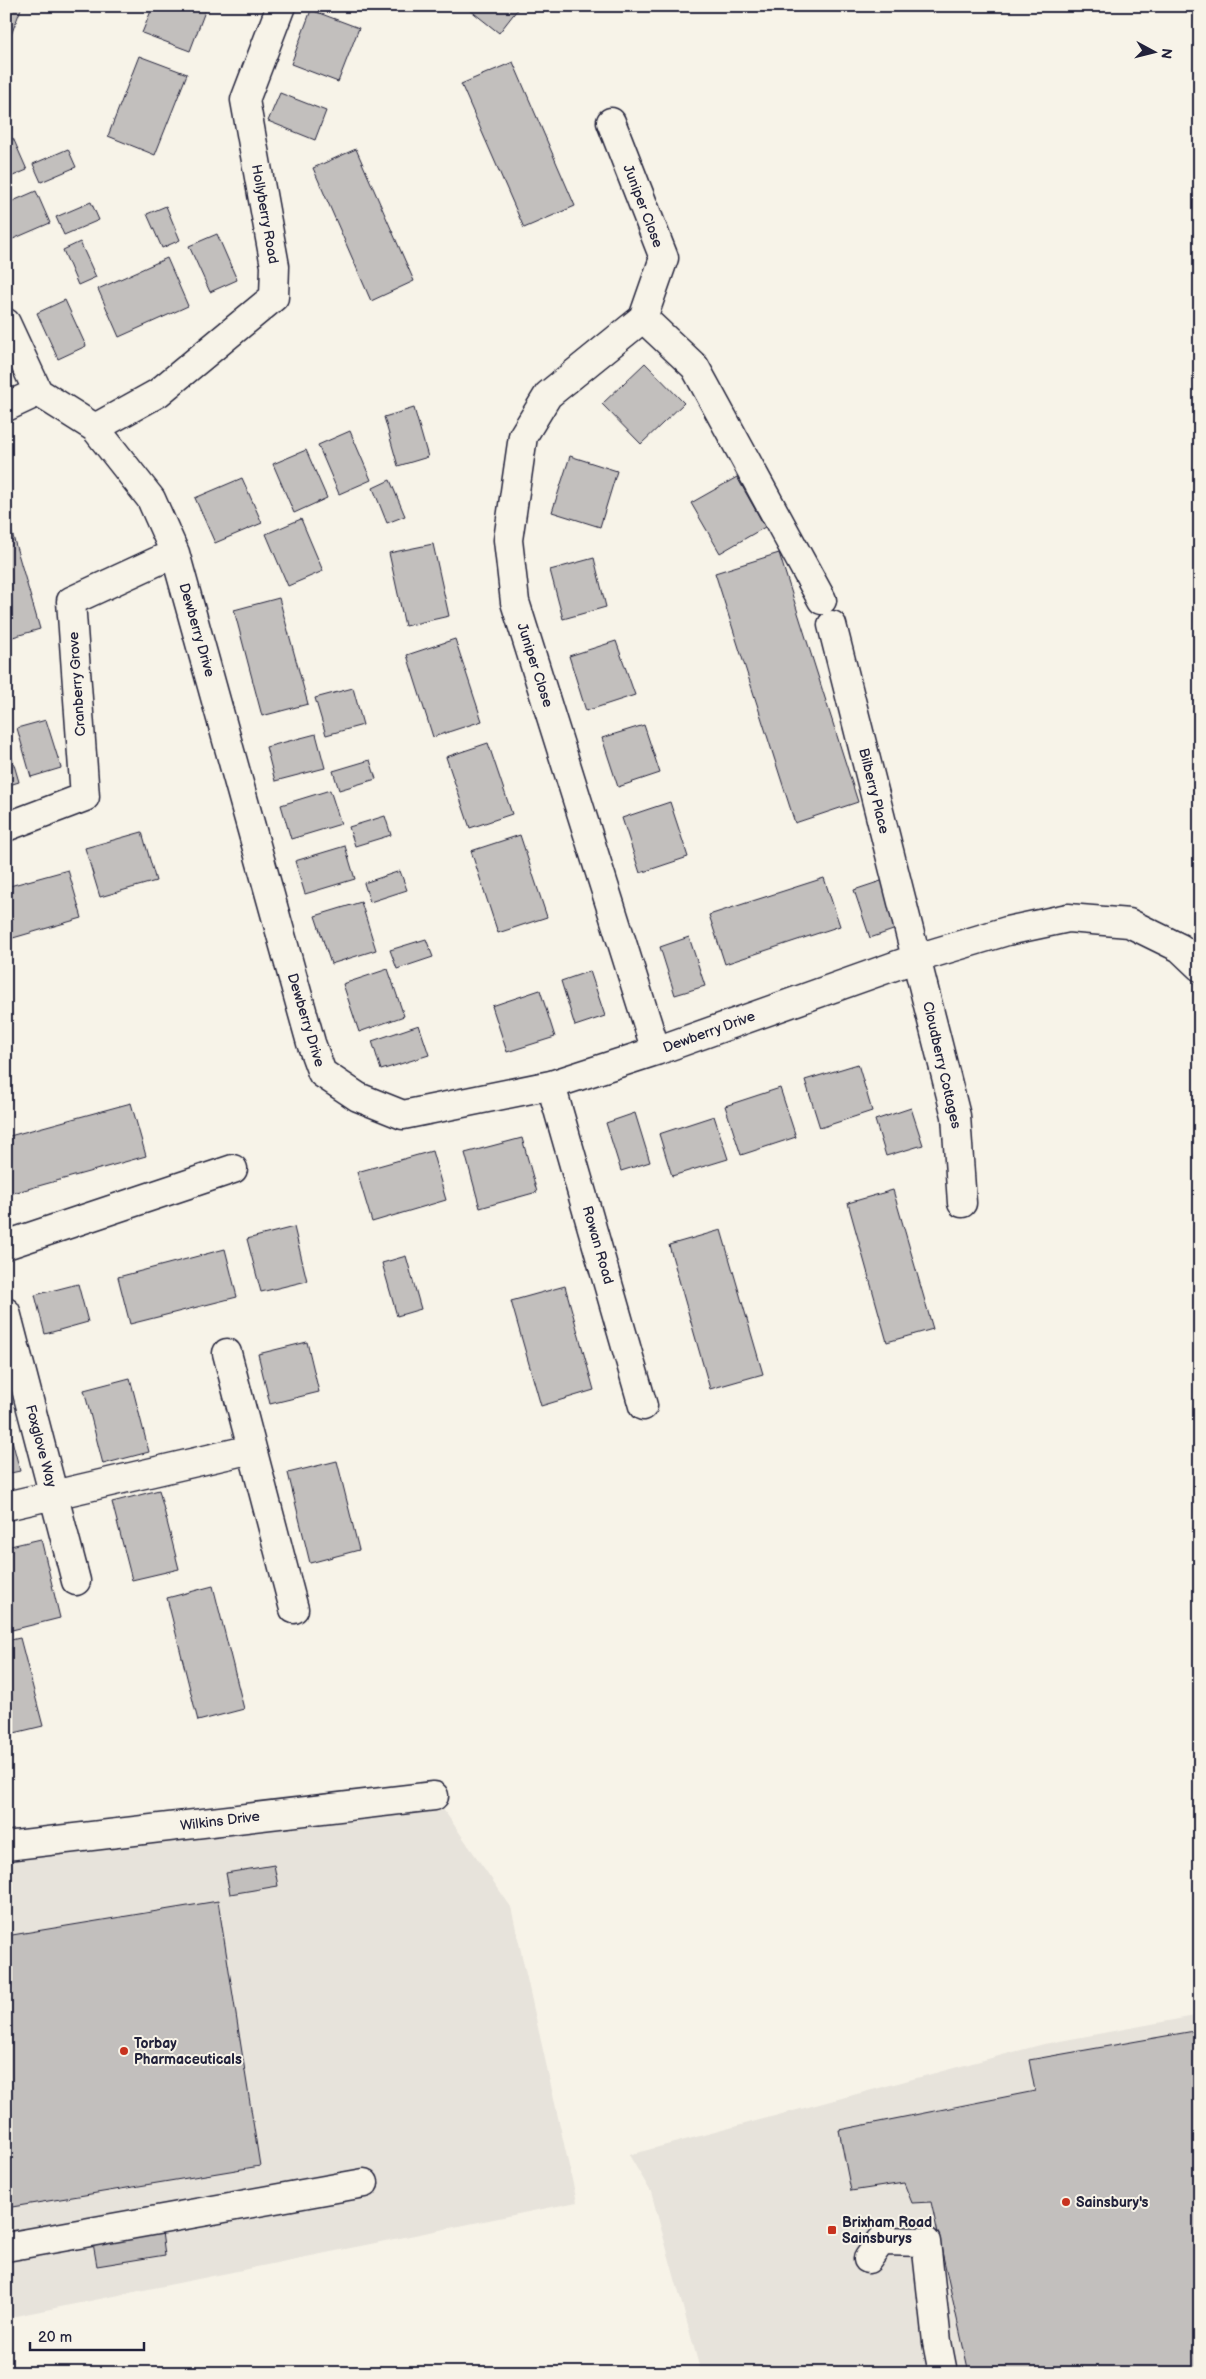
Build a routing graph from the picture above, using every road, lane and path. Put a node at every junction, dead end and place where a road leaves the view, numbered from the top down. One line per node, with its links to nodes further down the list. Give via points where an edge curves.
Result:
1 (281, 6): 7 (street, Hollyberry Road, via 245,100 275,266 274,297 158,393)
2 (611, 122): 3 (street, Juniper Close, via 664,258)
3 (643, 318): 9 (street, via 695,367); 14 (street, Juniper Close, via 548,395 523,436 508,540 515,602)
4 (6, 323): 5 (street)
5 (38, 392): 6 (street); 7 (street, Dewberry Drive)
6 (6, 407)
7 (95, 428): 8 (street, Dewberry Drive, via 151,499)
8 (175, 553): 11 (street, Cranberry Grove, via 71,601 85,797); 15 (street, Dewberry Drive, via 322,1073 358,1097 403,1115)
9 (822, 600)
10 (832, 625): 12 (street, Bilberry Place)
11 (6, 827)
12 (917, 958): 13 (street, Dewberry Drive, via 1007,931 1068,918 1129,923 1180,948); 14 (street, Dewberry Drive); 17 (street, Cloudberry Cottages, via 956,1116)
13 (1200, 967)
14 (656, 1051): 15 (street, Dewberry Drive)
15 (551, 1085): 21 (street, Rowan Road)
16 (233, 1169): 18 (street)
17 (962, 1203)
18 (6, 1245)
19 (6, 1312): 23 (street, Foxglove Way)
20 (227, 1353): 22 (street)
21 (644, 1406)
22 (252, 1449): 23 (street); 26 (street)
23 (53, 1494): 24 (street); 25 (street, Foxglove Way)
24 (6, 1506)
25 (76, 1581)
26 (294, 1609)
27 (434, 1796): 28 (street, Wilkins Drive)
28 (6, 1846)
29 (364, 2183): 30 (street)
30 (6, 2246)
31 (868, 2259): 32 (street, via 881,2241 926,2242)
32 (943, 2373)

